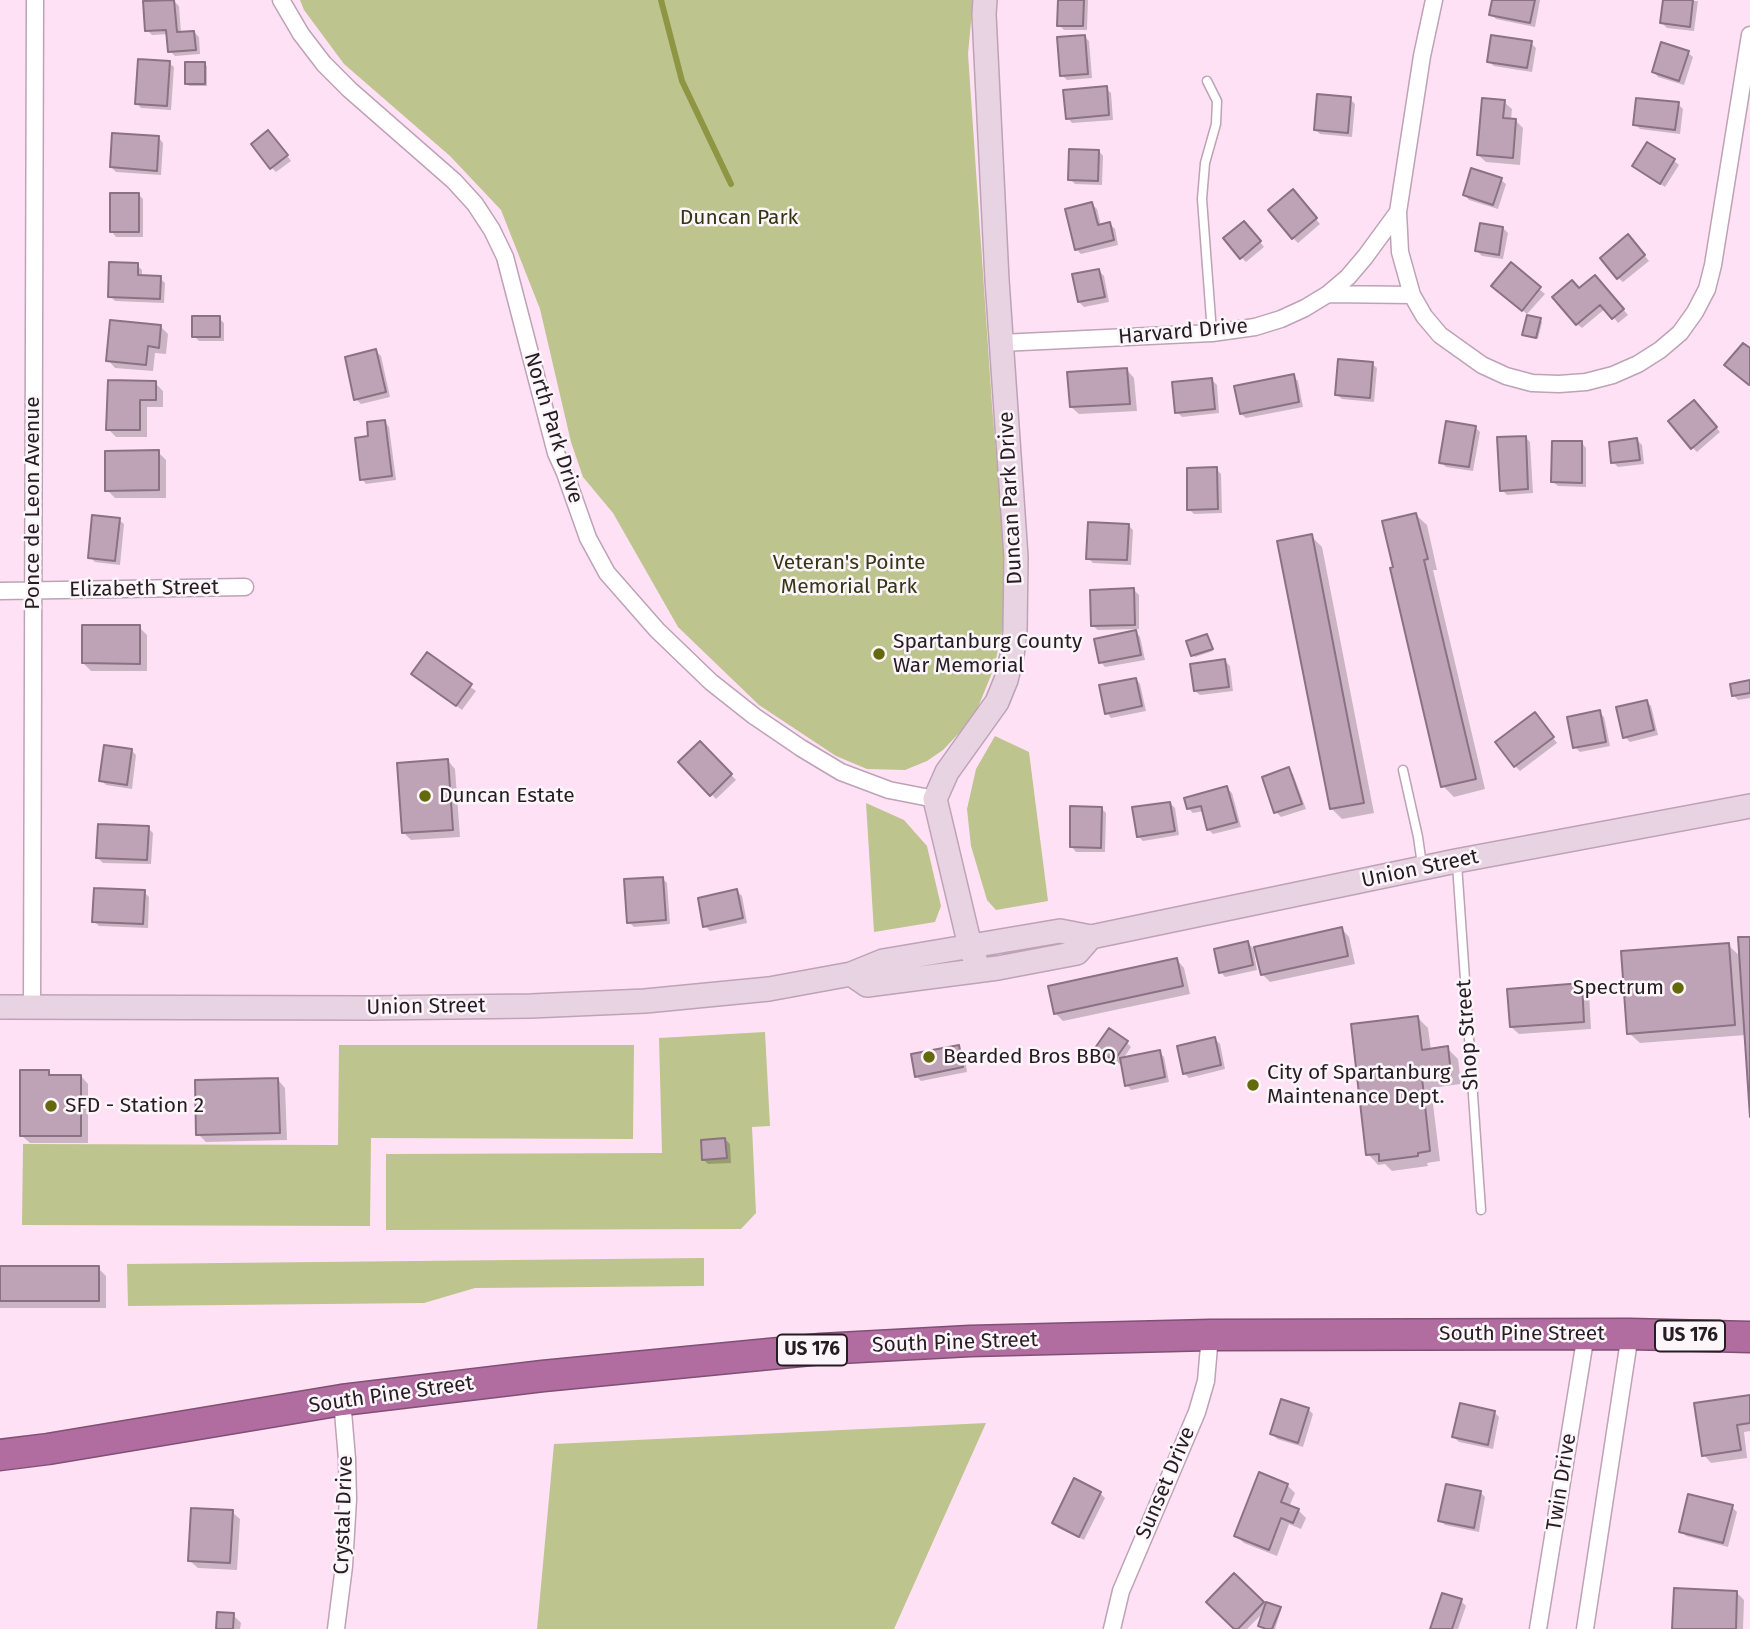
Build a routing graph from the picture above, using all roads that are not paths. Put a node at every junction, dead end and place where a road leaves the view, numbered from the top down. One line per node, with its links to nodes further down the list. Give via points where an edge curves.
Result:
1 (35, 0): 13 (street, Ponce de Leon Avenue)
2 (281, 0): 16 (street, North Park Drive, via 324,64 454,181 492,230 505,257 556,453 588,538 607,573 657,630 754,716 841,772 889,790)
3 (985, 0): 11 (main road, Duncan Park Drive)
4 (1434, 0): 7 (street, Harvard Drive)
5 (1750, 35): 9 (street, via 1707,289 1695,313 1660,349 1638,364 1600,379 1532,383 1506,376 1460,350 1440,335)
6 (1207, 81): 10 (lane, via 1217,101 1202,199)
7 (1398, 212): 8 (street, Harvard Drive, via 1348,277); 9 (street, via 1400,251)
8 (1328, 294): 9 (street); 10 (street, Harvard Drive, via 1280,319)
9 (1412, 295)
10 (1212, 333): 11 (street, Harvard Drive)
11 (1002, 343): 16 (main road, Duncan Park Drive, via 1016,556 1012,656 997,702 947,772)
12 (245, 587): 13 (street, Elizabeth Street)
13 (32, 590): 14 (street, Elizabeth Street); 25 (street, Ponce de Leon Avenue)
14 (0, 591)
15 (1403, 770): 19 (lane)
16 (935, 799): 21 (main road)
17 (1750, 806): 18 (main road, Union Street)
18 (1456, 860): 19 (main road, Union Street); 26 (lane, Shop Street)
19 (1423, 868): 20 (main road, Union Street)
20 (1091, 937): 21 (main road, Union Street, via 1060,931); 22 (main road, Union Street, via 1077,953)
21 (970, 946): 22 (main road); 23 (main road, Union Street, via 883,961)
22 (979, 970): 23 (main road, Union Street, via 867,985)
23 (850, 974): 25 (main road, Union Street, via 769,989 531,1006)
24 (0, 1007): 25 (main road, Union Street)
25 (32, 1007)
26 (1481, 1210)
27 (1586, 1334): 28 (highway, South Pine Street / US 176); 29 (highway, South Pine Street / US 176); 35 (street, Twin Drive)
28 (1630, 1334): 30 (highway, South Pine Street / US 176); 36 (street)
29 (1210, 1335): 31 (highway, South Pine Street / US 176, via 821,1349); 34 (street, Sunset Drive, via 1206,1381 1197,1412 1121,1591)
30 (1750, 1337)
31 (342, 1400): 32 (highway, South Pine Street / US 176); 33 (street, Crystal Drive, via 348,1499)
32 (0, 1455)
33 (336, 1629)
34 (1112, 1629)
35 (1538, 1629)
36 (1585, 1629)

